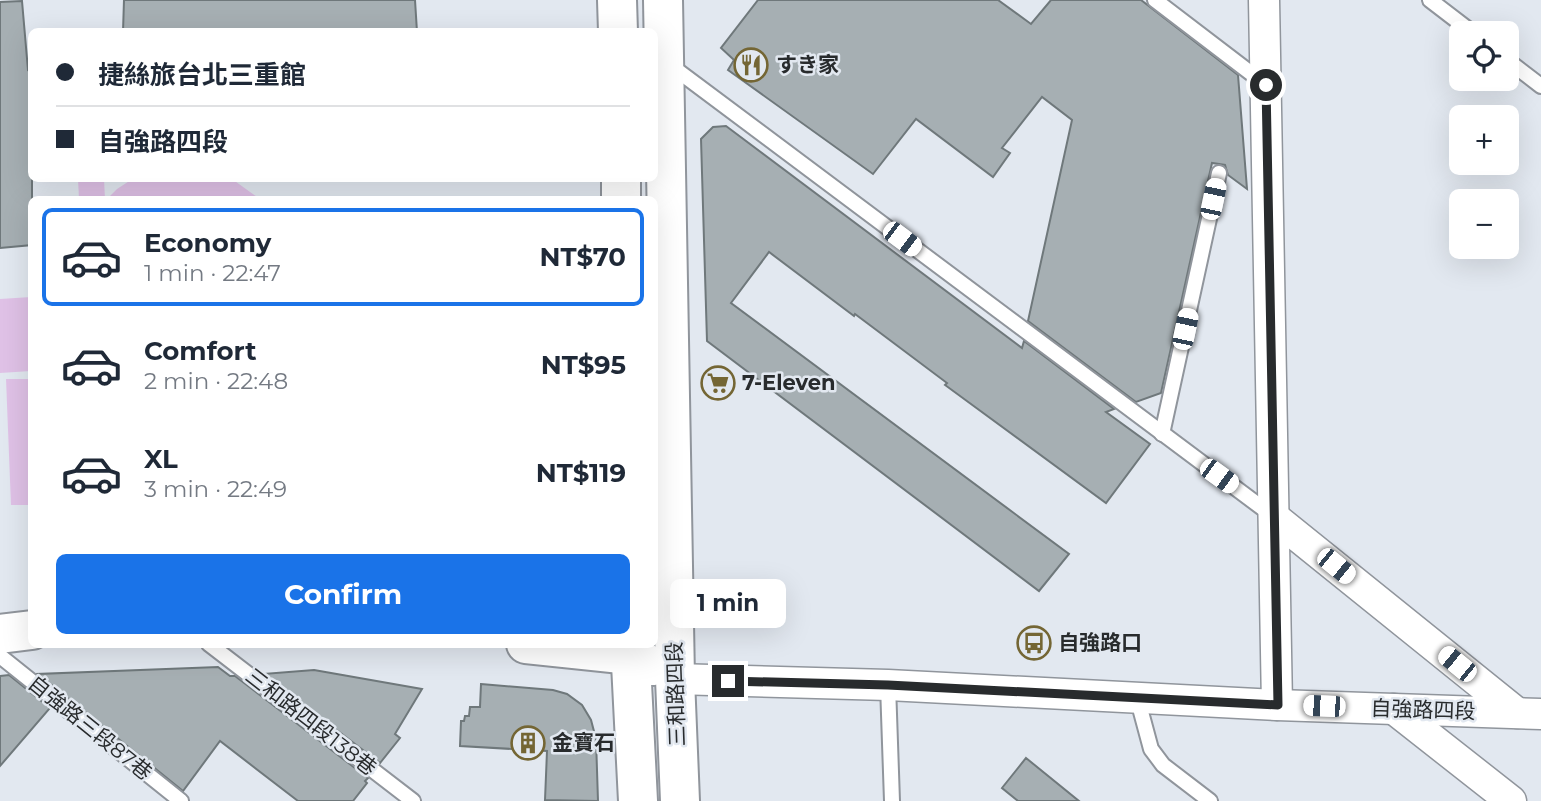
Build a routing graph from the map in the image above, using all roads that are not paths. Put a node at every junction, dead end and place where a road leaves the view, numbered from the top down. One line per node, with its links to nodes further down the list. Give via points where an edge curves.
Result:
1 (617, 0): 7 (main road)
2 (663, 0): 8 (main road, 三和路四段)
3 (1155, 0): 10 (lane)
4 (1264, 0): 10 (street)
5 (1430, 0): 6 (lane)
6 (1457, 21)
7 (618, 28)
8 (663, 60): 13 (lane); 21 (main road, 三和路四段)
9 (1519, 69): 11 (lane)
10 (1266, 85): 14 (street)
11 (1541, 86)
12 (1219, 173): 13 (lane)
13 (1162, 434): 14 (lane)
14 (1275, 517): 24 (street); 26 (street)
15 (28, 630): 16 (main road)
16 (0, 634)
17 (214, 648): 28 (lane, 三和路四段138巷)
18 (610, 648): 19 (main road)
19 (631, 649): 21 (main road); 29 (main road, 三和路四段)
20 (0, 656): 27 (lane, 自強路三段87巷)
21 (675, 679): 22 (street, 自強路四段); 30 (main road, 三和路四段)
22 (888, 685): 23 (street, 自強路四段); 31 (lane)
23 (1137, 697): 24 (street, 自強路四段); 32 (lane, via 1152,748 1163,765)
24 (1278, 705): 25 (street, 自強路四段)
25 (1394, 709): 26 (street, 自強路四段); 33 (street)
26 (1529, 713)
27 (181, 801)
28 (413, 801)
29 (638, 801)
30 (680, 801)
31 (892, 801)
32 (1210, 801)
33 (1511, 801)

